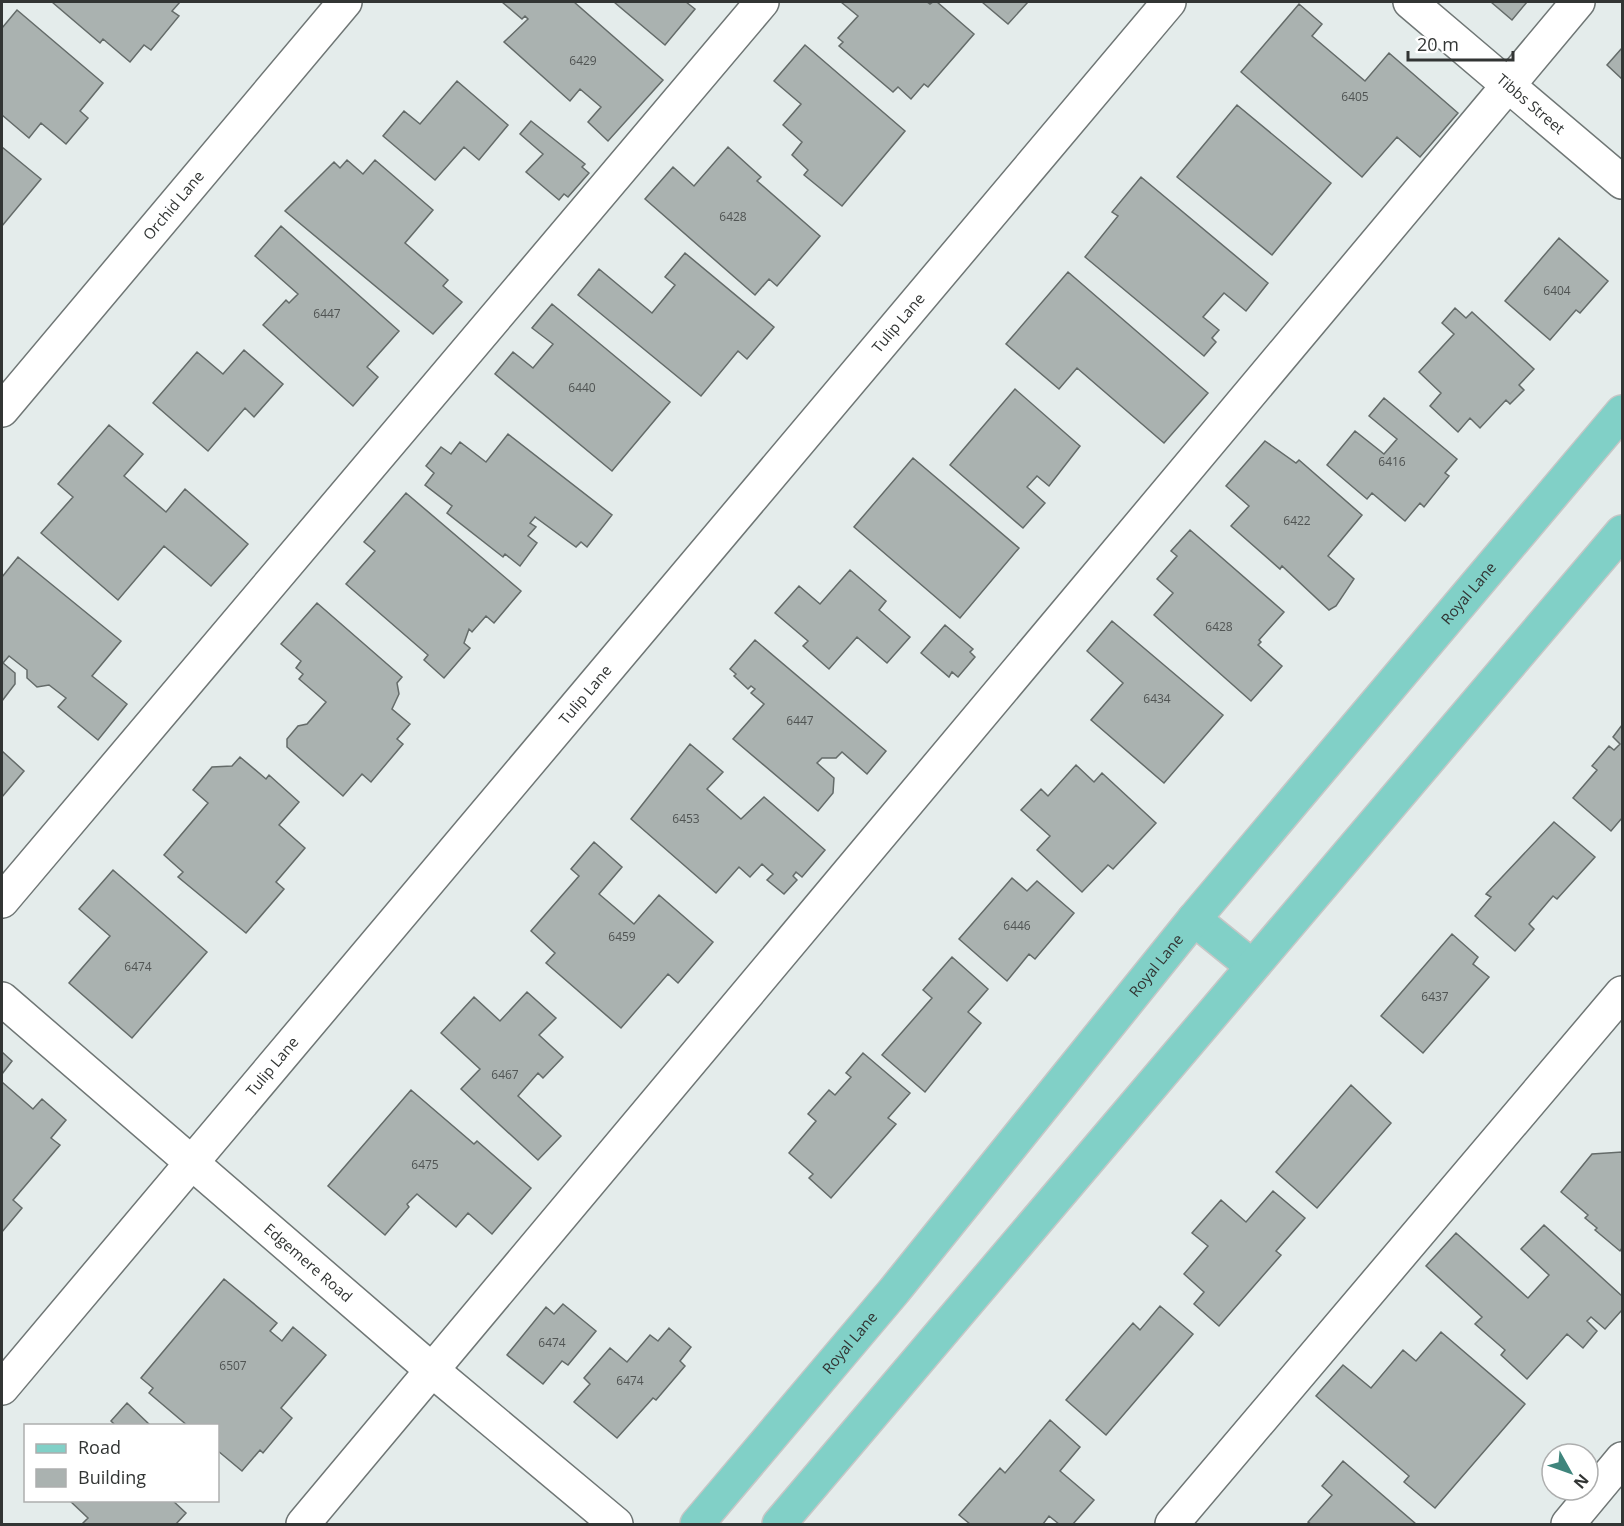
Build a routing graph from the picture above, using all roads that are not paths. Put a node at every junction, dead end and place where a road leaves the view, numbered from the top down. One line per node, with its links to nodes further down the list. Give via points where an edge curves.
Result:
1 (345, 2): 8 (street, Orchid Lane)
2 (762, 2): 11 (street)
3 (1169, 2): 16 (street, Tulip Lane)
4 (1410, 2): 6 (street, Tibbs Street)
5 (1578, 2): 6 (street)
6 (1508, 84): 7 (street, Tibbs Street); 17 (street)
7 (1623, 182)
8 (2, 410)
9 (1623, 412): 12 (main road, Royal Lane)
10 (1623, 532): 13 (main road)
11 (2, 901)
12 (1194, 919): 13 (main road); 22 (main road, Royal Lane, via 894,1291)
13 (1252, 966): 23 (main road)
14 (1623, 993): 24 (street)
15 (2, 999): 16 (street, Edgemere Road)
16 (190, 1163): 17 (street, Edgemere Road); 18 (street, Tulip Lane)
17 (433, 1371): 20 (street); 21 (street, Edgemere Road)
18 (2, 1388)
19 (1623, 1459): 25 (street)
20 (303, 1524)
21 (616, 1524)
22 (697, 1524)
23 (779, 1524)
24 (1172, 1524)
25 (1568, 1524)

